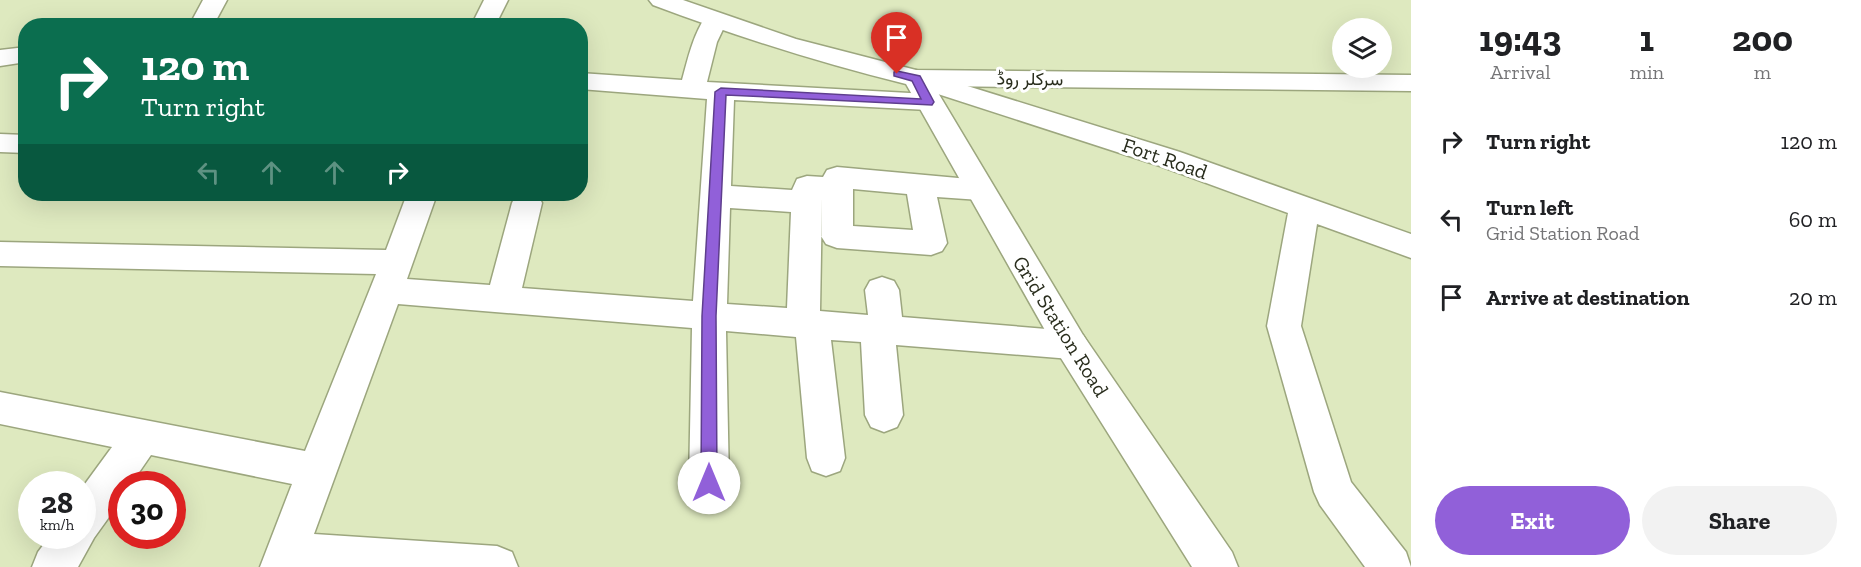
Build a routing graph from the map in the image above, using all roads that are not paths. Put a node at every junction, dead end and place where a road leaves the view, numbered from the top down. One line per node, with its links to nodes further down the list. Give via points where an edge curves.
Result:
1 (214, 0): 4 (street)
2 (496, 0): 5 (street)
3 (661, 0): 6 (street, سرکلر روڈ)
4 (203, 18)
5 (487, 18)
6 (715, 21): 11 (street, سرکلر روڈ); 12 (street, via 705,42)
7 (18, 55): 8 (street)
8 (0, 58)
9 (588, 82): 12 (street)
10 (1411, 83): 11 (street, سرکلر روڈ)
11 (922, 90): 12 (street); 17 (street, Grid Station Road); 22 (street, Fort Road, via 1170,159)
12 (706, 91): 18 (street)
13 (0, 143): 14 (street)
14 (18, 144)
15 (920, 184): 16 (street, via 837,177); 16 (street, via 931,243 837,236); 17 (street)
16 (838, 188): 20 (street, via 807,186)
17 (980, 190): 31 (street, Grid Station Road)
18 (715, 195): 20 (street); 28 (street)
19 (420, 201): 25 (street)
20 (806, 202): 29 (street)
21 (526, 203): 27 (street)
22 (1305, 207): 23 (street, Fort Road); 44 (street, via 1284,326 1334,492)
23 (1411, 246)
24 (0, 254): 25 (street)
25 (393, 276): 27 (street); 36 (street)
26 (882, 290): 30 (street)
27 (503, 299): 28 (street)
28 (709, 316): 29 (street); 37 (street)
29 (808, 324): 30 (street); 35 (street)
30 (882, 330): 31 (street); 33 (street)
31 (1071, 345): 43 (street, Grid Station Road)
32 (0, 408): 34 (street)
33 (884, 415)
34 (142, 436): 36 (street); 38 (street)
35 (826, 458)
36 (316, 471): 40 (street)
37 (709, 483)
38 (96, 503)
39 (65, 549): 41 (street)
40 (284, 560): 42 (street)
41 (52, 567)
42 (497, 567)
43 (1217, 567)
44 (1391, 567)

